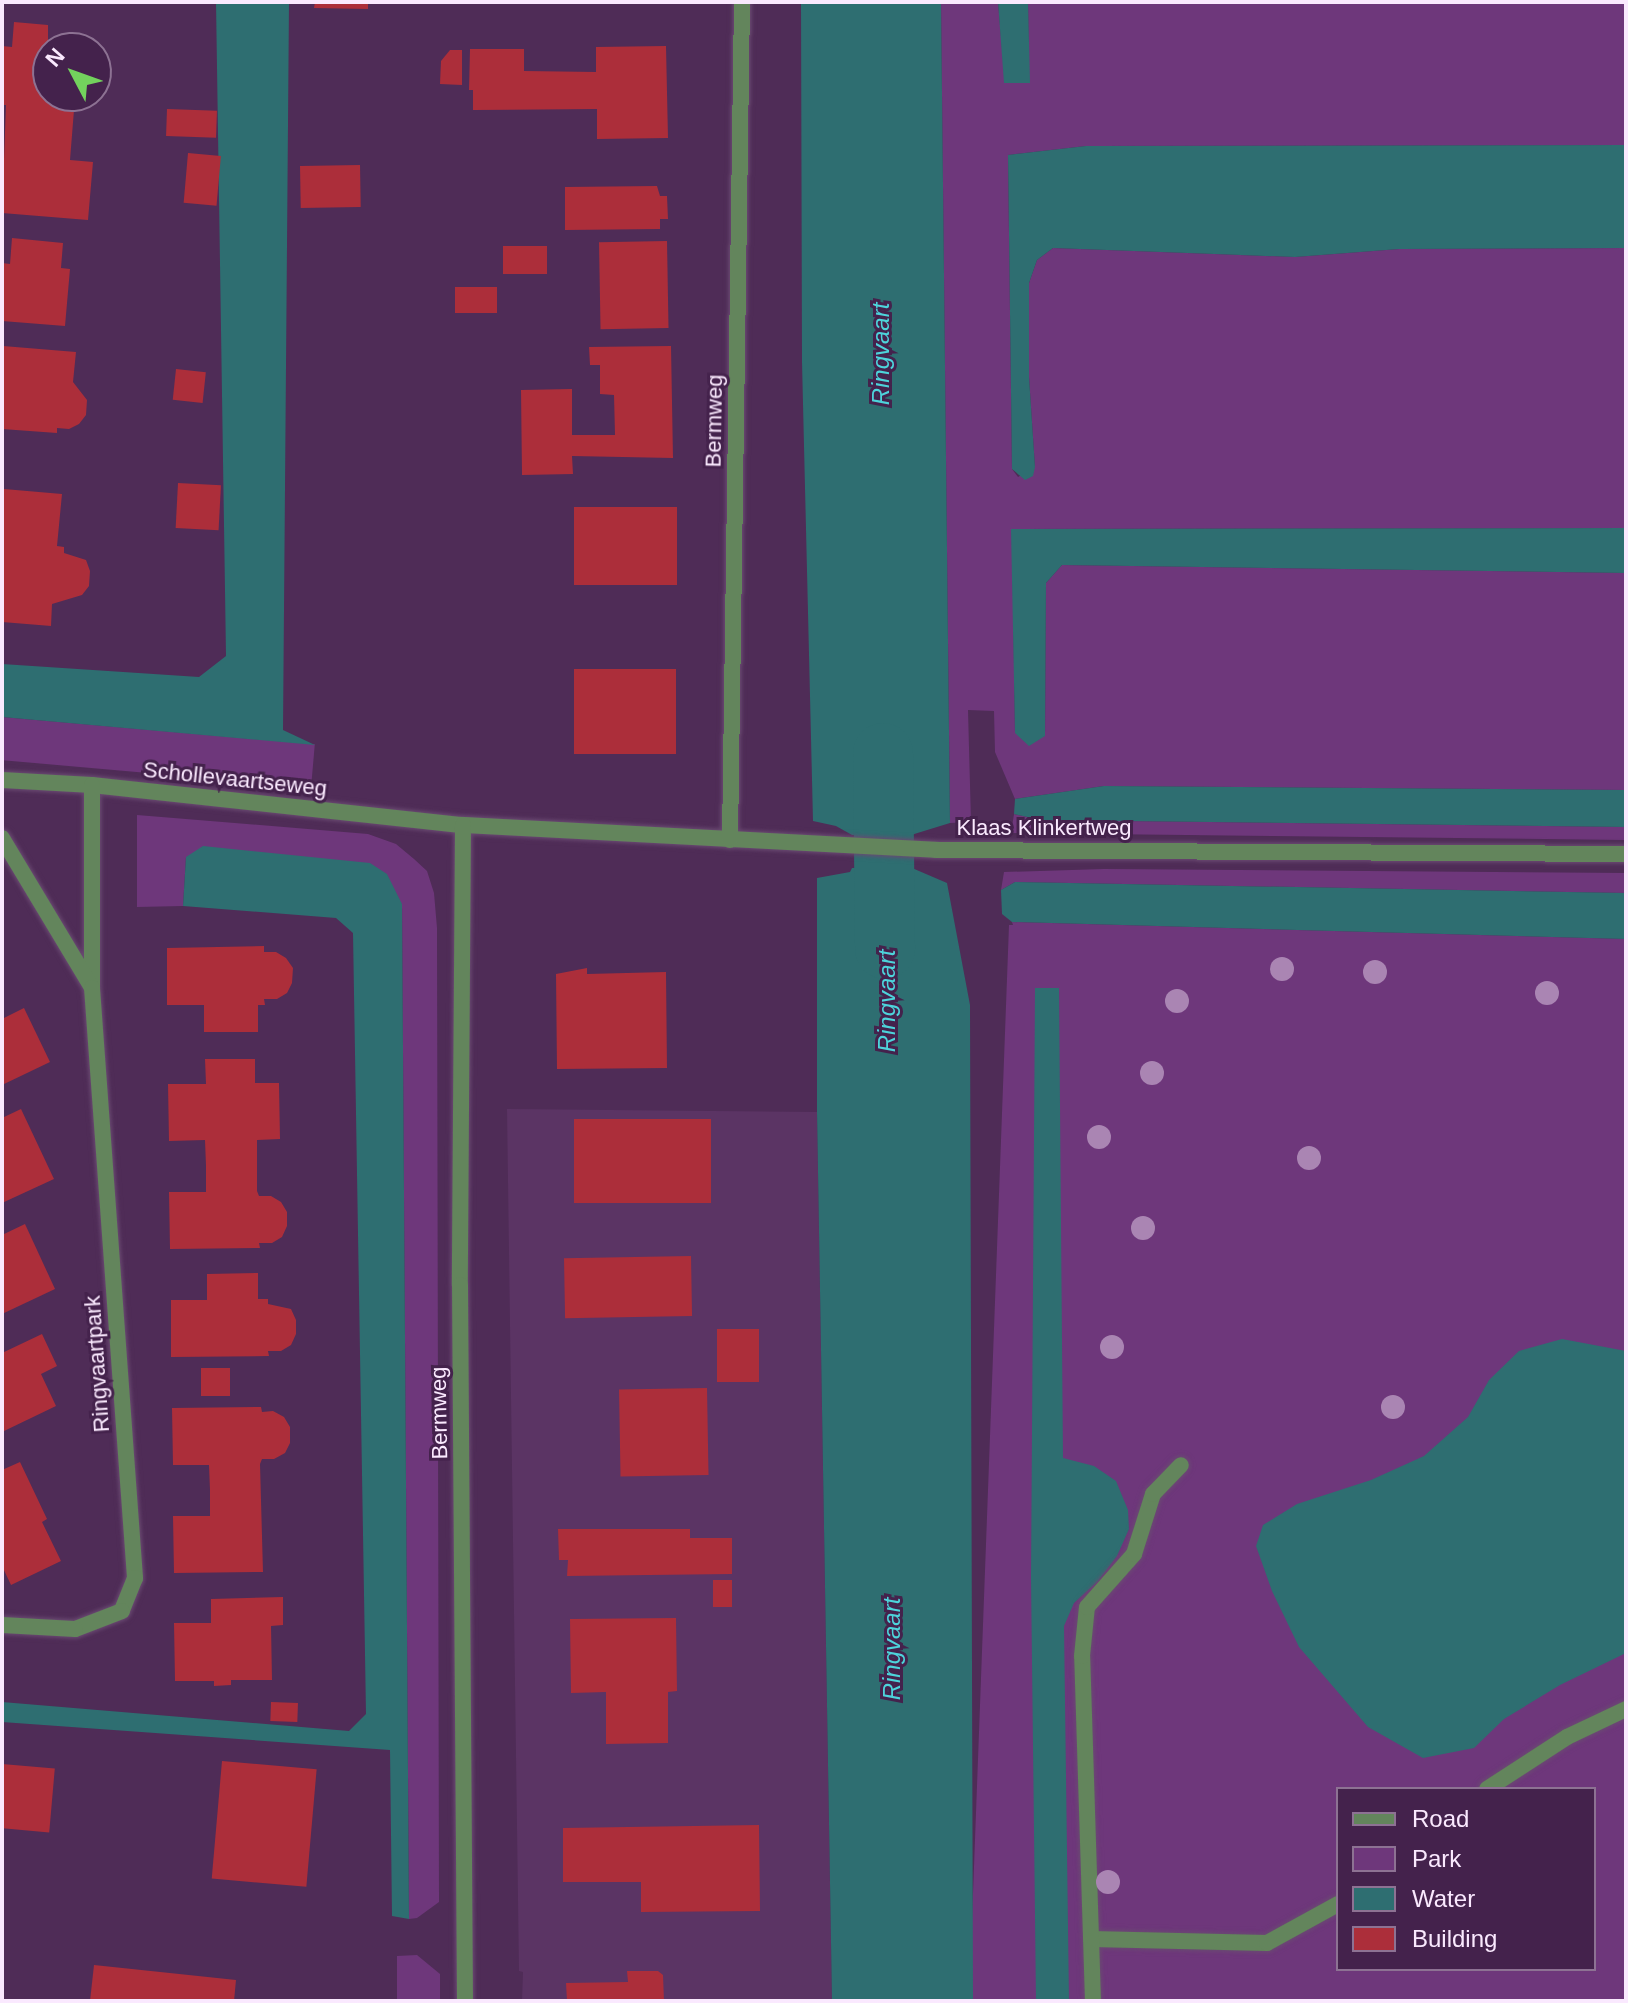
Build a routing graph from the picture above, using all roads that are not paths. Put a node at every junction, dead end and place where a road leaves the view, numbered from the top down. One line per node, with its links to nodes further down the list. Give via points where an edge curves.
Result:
1 (742, 2): 6 (street, Bermweg)
2 (2, 780): 3 (street, Schollevaartseweg)
3 (92, 785): 4 (street, Schollevaartseweg); 8 (street, Ringvaartpark)
4 (463, 825): 6 (street, Klaas Klinkertweg); 15 (street, Bermweg)
5 (2, 838): 8 (street, Ringvaartpark)
6 (730, 840): 7 (street, Klaas Klinkertweg, via 936,850)
7 (1626, 854)
8 (92, 988): 10 (street, Ringvaartpark, via 135,1578 122,1611 75,1629)
9 (1181, 1465): 14 (street, via 1153,1494 1134,1554 1087,1607 1082,1656)
10 (2, 1625)
11 (1626, 1709): 12 (street, via 1567,1737)
12 (1490, 1787)
13 (1336, 1905): 14 (street, via 1267,1943)
14 (1091, 1939): 16 (street)
15 (465, 2001)
16 (1093, 2001)

